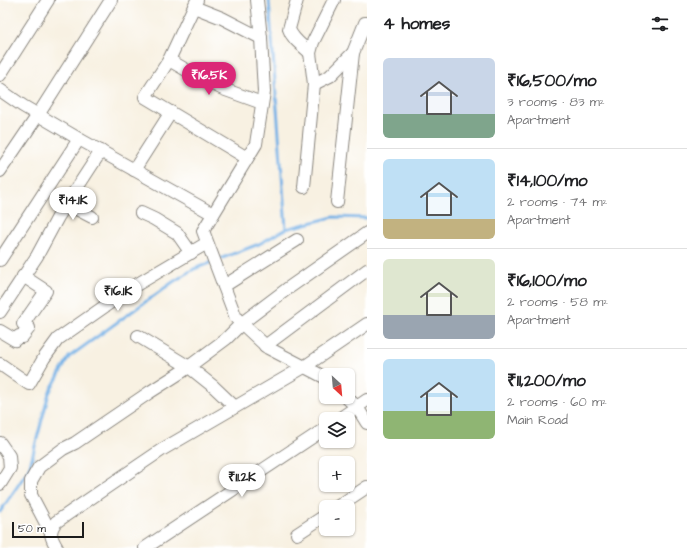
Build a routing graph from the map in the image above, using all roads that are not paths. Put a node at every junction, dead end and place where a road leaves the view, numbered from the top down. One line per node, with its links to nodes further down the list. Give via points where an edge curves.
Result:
1 (48, 0): 12 (street)
2 (111, 0): 17 (street)
3 (257, 0): 8 (street)
4 (297, 0): 9 (street, via 289,28 294,39)
5 (334, 0): 9 (street)
6 (196, 4): 8 (street); 11 (street)
7 (367, 23): 10 (street, via 364,23)
8 (261, 38): 15 (street, via 264,92)
9 (310, 53): 13 (street)
10 (353, 53): 13 (street, via 330,76); 24 (street)
11 (169, 60): 15 (street, via 223,89); 16 (street, via 145,97)
12 (0, 75)
13 (314, 84): 23 (street)
14 (0, 90): 17 (street)
15 (262, 103): 20 (street, via 256,144)
16 (171, 112): 20 (street); 21 (street)
17 (38, 115): 18 (street); 22 (street)
18 (78, 139): 19 (street); 33 (street)
19 (101, 151): 21 (street); 25 (street)
20 (247, 158): 27 (street)
21 (134, 170): 27 (street)
22 (0, 171)
23 (304, 186)
24 (337, 202)
25 (67, 204): 28 (street); 35 (street)
26 (141, 213): 32 (street, via 177,233)
27 (213, 214): 31 (street, via 203,231)
28 (92, 217)
29 (367, 233): 38 (street)
30 (297, 240): 36 (street)
31 (208, 246): 32 (street); 36 (street)
32 (191, 252): 43 (street, via 131,288 58,339 29,384)
33 (0, 260)
34 (367, 270): 42 (street)
35 (23, 276): 37 (street); 40 (street, via 46,291 23,324 29,328 22,337 19,336 15,340)
36 (224, 286): 38 (street, via 236,318)
37 (0, 312)
38 (242, 323): 42 (street); 45 (street, via 226,339)
39 (367, 324): 44 (street)
40 (0, 331)
41 (138, 336): 45 (street)
42 (265, 346): 44 (street)
43 (0, 364)
44 (304, 366): 46 (street); 48 (street)
45 (189, 367): 48 (street); 57 (street, via 38,468 31,481 31,495)
46 (319, 374)
47 (362, 404): 49 (street); 50 (street)
48 (235, 407): 57 (street, via 163,449 107,487 56,522)
49 (350, 412)
50 (367, 423)
51 (319, 433): 60 (street)
52 (0, 443): 53 (street, via 9,456 10,468)
53 (0, 484)
54 (367, 487): 55 (street)
55 (348, 500)
56 (319, 520): 58 (street)
57 (51, 533): 59 (street)
58 (297, 534)
59 (57, 548)
60 (146, 548)

